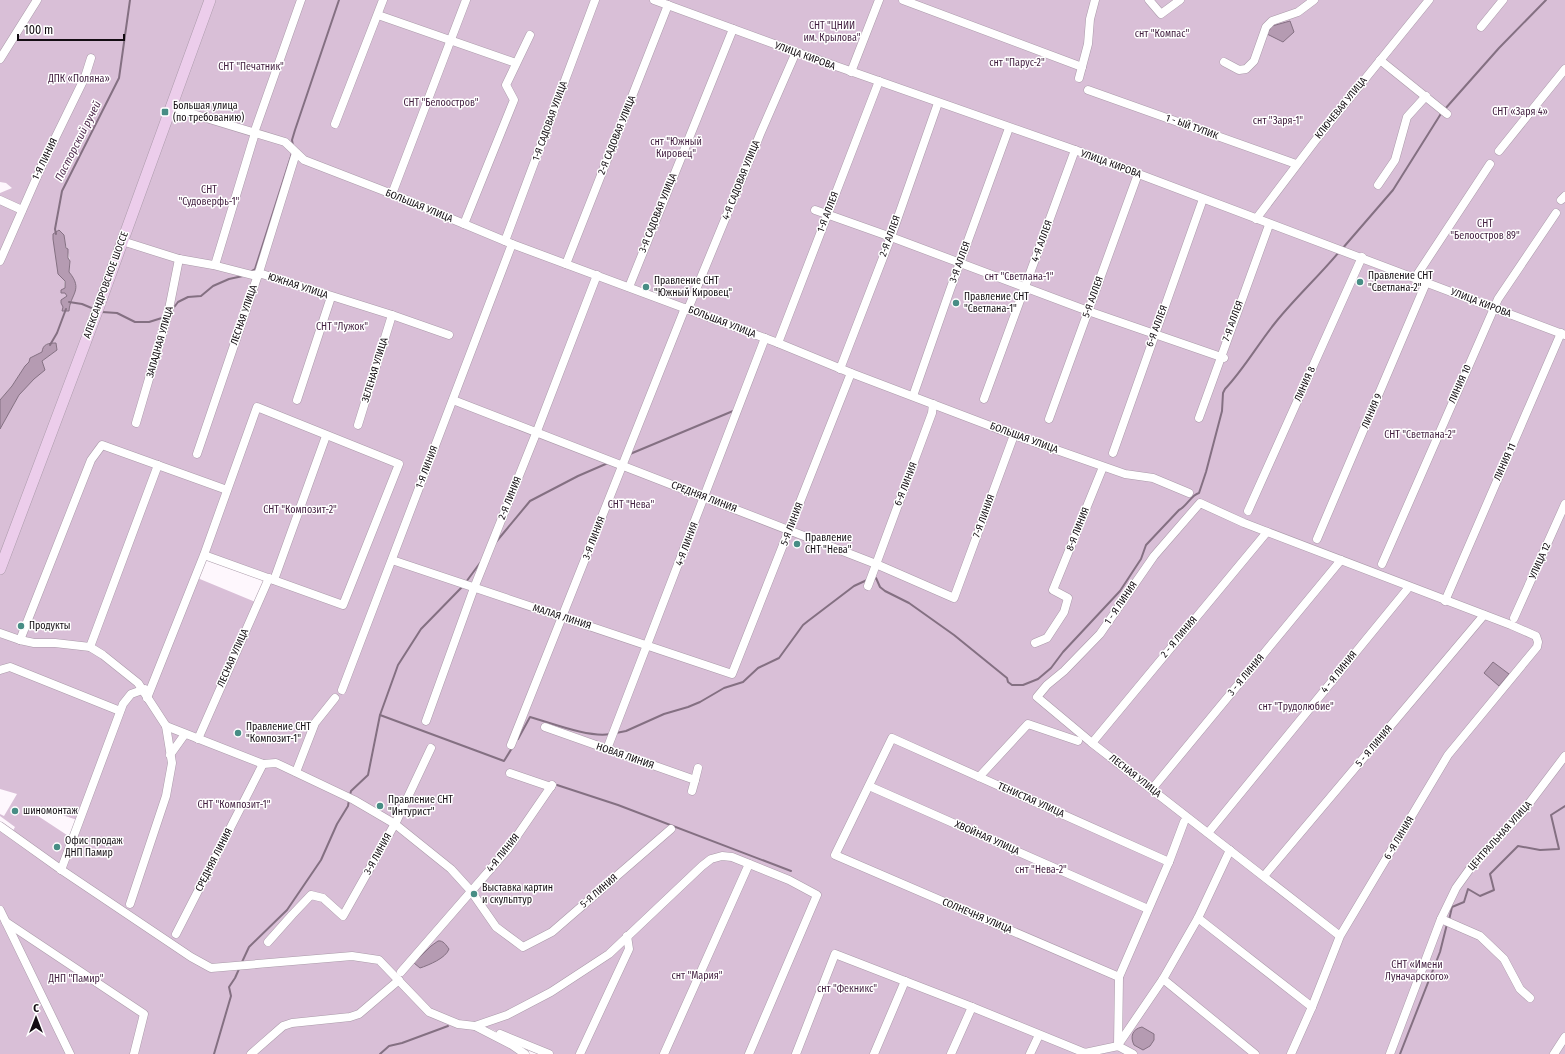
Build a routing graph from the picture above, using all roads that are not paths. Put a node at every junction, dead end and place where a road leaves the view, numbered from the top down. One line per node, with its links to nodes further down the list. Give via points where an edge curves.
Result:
1 (37, 0): 24 (street)
2 (210, 0): 36 (street, АЛЕКСАНДРОВСКОЕ ШОССЕ)
3 (301, 0): 40 (street)
4 (384, 0): 17 (street)
5 (466, 0): 21 (street)
6 (595, 0): 60 (street, 1-Я САДОВАЯ УЛИЦА)
7 (654, 0): 16 (street, УЛИЦА КИРОВА)
8 (879, 0): 30 (street)
9 (903, 0): 28 (street)
10 (1095, 0): 28 (street)
11 (1149, 0): 12 (street, via 1161,14)
12 (1180, 0)
13 (1314, 0): 26 (street, via 1298,12 1272,20 1266,27 1254,61 1246,69 1239,70)
14 (1429, 0): 25 (street, КЛЮЧЕВАЯ УЛИЦА)
15 (1502, 0): 18 (street)
16 (668, 5): 19 (street, УЛИЦА КИРОВА); 65 (street, 2-Я САДОВАЯ УЛИЦА)
17 (378, 15): 21 (street); 38 (street)
18 (1481, 27)
19 (733, 28): 22 (street, УЛИЦА КИРОВА); 71 (street, 3-Я САДОВАЯ УЛИЦА)
20 (530, 35): 27 (street)
21 (450, 40): 27 (street); 48 (street)
22 (796, 52): 30 (street, УЛИЦА КИРОВА); 75 (street, 4-Я САДОВАЯ УЛИЦА)
23 (91, 58): 51 (street, 1-Я ЛИНИЯ, via 85,77)
24 (0, 60)
25 (1380, 60): 34 (street); 44 (street, КЛЮЧЕВАЯ УЛИЦА)
26 (1224, 62)
27 (516, 63): 56 (street, via 506,85 514,100)
28 (1082, 67): 31 (street)
29 (1565, 69): 42 (street)
30 (851, 72): 32 (street, УЛИЦА КИРОВА)
31 (1079, 78)
32 (879, 81): 35 (street, УЛИЦА КИРОВА); 54 (street, 1-Я АЛЛЕЯ)
33 (1088, 90): 44 (street, 1 - ЫЙ ТУПИК)
34 (1426, 96): 37 (street); 47 (street, via 1407,117 1396,160)
35 (938, 103): 39 (street, УЛИЦА КИРОВА); 58 (street, 2-Я АЛЛЕЯ)
36 (170, 107): 40 (street); 59 (street, АЛЕКСАНДРОВСКОЕ ШОССЕ)
37 (1443, 111)
38 (335, 124)
39 (1009, 128): 41 (street, УЛИЦА КИРОВА); 64 (street, 3-Я АЛЛЕЯ)
40 (254, 133): 43 (street, via 285,142); 66 (street)
41 (1074, 150): 46 (street, УЛИЦА КИРОВА); 72 (street, 4-Я АЛЛЕЯ)
42 (1499, 151)
43 (296, 154): 48 (street, БОЛЬШАЯ УЛИЦА, via 304,160); 67 (street, ЛЕСНАЯ УЛИЦА)
44 (1296, 164): 55 (street, КЛЮЧЕВАЯ УЛИЦА)
45 (1490, 164): 69 (street)
46 (1138, 174): 49 (street, УЛИЦА КИРОВА); 76 (street, 5-Я АЛЛЕЯ)
47 (1378, 185)
48 (392, 194): 56 (street, БОЛЬШАЯ УЛИЦА)
49 (1203, 199): 55 (street, УЛИЦА КИРОВА); 78 (street, 6-Я АЛЛЕЯ)
50 (0, 200): 51 (street)
51 (22, 210): 63 (street, 1-Я ЛИНИЯ)
52 (815, 210): 54 (street)
53 (1556, 213): 74 (street, ЛИНИЯ 10)
54 (827, 214): 58 (street); 82 (street, 1-Я АЛЛЕЯ)
55 (1256, 219): 57 (street, УЛИЦА КИРОВА)
56 (464, 224): 60 (street, БОЛЬШАЯ УЛИЦА)
57 (1269, 225): 61 (street, УЛИЦА КИРОВА); 83 (street, 7-Я АЛЛЕЯ)
58 (891, 236): 64 (street); 84 (street, 2-Я АЛЛЕЯ)
59 (122, 241): 62 (street, ЮЖНАЯ УЛИЦА); 116 (street, АЛЕКСАНДРОВСКОЕ ШОССЕ)
60 (509, 243): 65 (street, БОЛЬШАЯ УЛИЦА); 89 (street, 1-Я ЛИНИЯ)
61 (1362, 258): 69 (street, УЛИЦА КИРОВА); 107 (street, ЛИНИЯ 8)
62 (179, 259): 66 (street, ЮЖНАЯ УЛИЦА); 93 (street, ЗАПАДНАЯ УЛИЦА, via 168,314)
63 (0, 261)
64 (960, 262): 72 (street); 86 (street, 3-Я АЛЛЕЯ)
65 (566, 264): 68 (street, БОЛЬШАЯ УЛИЦА)
66 (215, 266): 67 (street, ЮЖНАЯ УЛИЦА, via 252,275)
67 (258, 274): 73 (street, ЮЖНАЯ УЛИЦА); 99 (street, ЛЕСНАЯ УЛИЦА)
68 (597, 276): 71 (street, БОЛЬШАЯ УЛИЦА); 95 (street, 2-Я ЛИНИЯ)
69 (1415, 278): 70 (street, УЛИЦА КИРОВА)
70 (1426, 283): 74 (street, УЛИЦА КИРОВА); 110 (street, ЛИНИЯ 9)
71 (629, 287): 75 (street, БОЛЬШАЯ УЛИЦА)
72 (1025, 287): 76 (street); 87 (street, 4-Я АЛЛЕЯ)
73 (331, 297): 77 (street, ЮЖНАЯ УЛИЦА); 88 (street)
74 (1494, 308): 79 (street, УЛИЦА КИРОВА); 115 (street, ЛИНИЯ 10)
75 (686, 309): 81 (street, БОЛЬШАЯ УЛИЦА); 101 (street, 3-Я ЛИНИЯ)
76 (1088, 310): 78 (street); 92 (street, 5-Я АЛЛЕЯ)
77 (392, 315): 80 (street, ЮЖНАЯ УЛИЦА); 94 (street, ЗЕЛЕНАЯ УЛИЦА)
78 (1154, 334): 83 (street); 98 (street, 6-Я АЛЛЕЯ)
79 (1563, 334): 122 (street, ЛИНИЯ 11)
80 (449, 335)
81 (766, 338): 82 (street, БОЛЬШАЯ УЛИЦА); 105 (street, 4-Я ЛИНИЯ)
82 (778, 343): 84 (street, БОЛЬШАЯ УЛИЦА)
83 (1222, 358): 91 (street, 7-Я АЛЛЕЯ)
84 (840, 369): 85 (street, БОЛЬШАЯ УЛИЦА)
85 (850, 373): 86 (street, БОЛЬШАЯ УЛИЦА); 108 (street, 5-Я ЛИНИЯ)
86 (913, 396): 90 (street, БОЛЬШАЯ УЛИЦА)
87 (984, 399)
88 (297, 400)
89 (453, 400): 95 (street, СРЕДНЯЯ ЛИНИЯ); 112 (street, 1-Я ЛИНИЯ)
90 (933, 404): 96 (street, БОЛЬШАЯ УЛИЦА); 114 (street, 6-Я ЛИНИЯ, via 932,413)
91 (1199, 418)
92 (1049, 419)
93 (136, 423)
94 (358, 425)
95 (537, 431): 101 (street, СРЕДНЯЯ ЛИНИЯ); 119 (street, 2-Я ЛИНИЯ)
96 (1014, 435): 102 (street, БОЛЬШАЯ УЛИЦА); 121 (street, 7-Я ЛИНИЯ)
97 (326, 436): 103 (street, via 257,407); 117 (street, ЛЕСНАЯ УЛИЦА); 117 (street, via 398,464 343,605)
98 (1113, 453)
99 (197, 454)
100 (158, 465): 103 (street); 127 (street, via 102,445 91,460); 130 (street)
101 (622, 465): 105 (street, СРЕДНЯЯ ЛИНИЯ); 124 (street, 3-Я ЛИНИЯ)
102 (1103, 467): 104 (street, БОЛЬШАЯ УЛИЦА, via 1125,474 1153,478); 128 (street, 8-Я ЛИНИЯ, via 1053,590 1068,598 1066,605 1047,638)
103 (227, 490): 111 (street)
104 (1189, 493)
105 (705, 498): 108 (street, СРЕДНЯЯ ЛИНИЯ); 129 (street, 4-Я ЛИНИЯ)
106 (1565, 504): 125 (street, УЛИЦА 12)
107 (1248, 511)
108 (790, 530): 114 (street, СРЕДНЯЯ ЛИНИЯ); 132 (street, 5-Я ЛИНИЯ)
109 (1267, 532): 113 (street); 143 (street, 1 - Я ЛИНИЯ, via 1200,503 1154,555 1100,634 1037,697); 145 (street, 2 - Я ЛИНИЯ)
110 (1317, 540)
111 (204, 555): 117 (street); 133 (street)
112 (392, 560): 119 (street, МАЛАЯ ЛИНИЯ); 135 (street, 1-Я ЛИНИЯ)
113 (1341, 560): 120 (street); 158 (street, 3 - Я ЛИНИЯ)
114 (876, 564): 118 (street, 6-Я ЛИНИЯ); 121 (street, СРЕДНЯЯ ЛИНИЯ)
115 (1382, 564)
116 (0, 569)
117 (272, 579): 144 (street, ЛЕСНАЯ УЛИЦА)
118 (869, 582)
119 (471, 587): 124 (street, МАЛАЯ ЛИНИЯ); 139 (street, 2-Я ЛИНИЯ)
120 (1409, 587): 122 (street); 164 (street, 4 - Я ЛИНИЯ)
121 (954, 598)
122 (1445, 601): 123 (street)
123 (1484, 615): 169 (street, 5 - Я ЛИНИЯ); 179 (street, 6 -Я ЛИНИЯ, via 1536,636 1537,647 1448,755)
124 (563, 616): 129 (street, МАЛАЯ ЛИНИЯ); 146 (street, 3-Я ЛИНИЯ)
125 (1514, 618)
126 (0, 632): 127 (street)
127 (20, 640): 130 (street)
128 (1035, 643)
129 (647, 645): 132 (street, МАЛАЯ ЛИНИЯ); 148 (street, 4-Я ЛИНИЯ)
130 (90, 647): 134 (street, via 138,683)
131 (0, 670): 138 (street, via 10,667)
132 (732, 674)
133 (152, 686): 134 (street); 136 (street)
134 (142, 690): 136 (street); 138 (street, via 131,694)
135 (342, 690)
136 (147, 698): 140 (street)
137 (335, 698): 153 (street, via 315,723)
138 (120, 711): 168 (street)
139 (426, 721)
140 (166, 726): 142 (street); 149 (street)
141 (545, 727): 148 (street, НОВАЯ ЛИНИЯ)
142 (185, 734): 144 (street); 149 (street)
143 (1080, 738): 145 (street, ЛЕСНАЯ УЛИЦА); 155 (street, ЛЕСНАЯ УЛИЦА, via 1028,724)
144 (198, 739): 151 (street)
145 (1092, 743): 158 (street, ЛЕСНАЯ УЛИЦА)
146 (511, 745)
147 (430, 748): 161 (street, 3-Я ЛИНИЯ)
148 (607, 749): 156 (street, НОВАЯ ЛИНИЯ)
149 (170, 755): 171 (street, via 172,763 166,796)
150 (1565, 756): 175 (street, ЦЕНТРАЛЬНАЯ УЛИЦА, via 1521,814 1474,863 1456,888)
151 (263, 764): 153 (street, via 276,763); 177 (street, СРЕДНЯЯ ЛИНИЯ)
152 (698, 768): 156 (street)
153 (296, 772): 161 (street, via 354,800)
154 (510, 773): 170 (street, 4-Я ЛИНИЯ, via 552,786 508,849)
155 (979, 777): 157 (street, ТЕНИСТАЯ УЛИЦА, via 892,738); 166 (street, ТЕНИСТАЯ УЛИЦА)
156 (695, 780): 159 (street)
157 (869, 786): 172 (street, ХВОЙНАЯ УЛИЦА); 182 (street, СОЛНЕЧНЯ УЛИЦА, via 836,854)
158 (1152, 789): 160 (street, ЛЕСНАЯ УЛИЦА)
159 (692, 791)
160 (1185, 819): 164 (street, ЛЕСНАЯ УЛИЦА); 166 (street)
161 (394, 824): 170 (street, via 452,869); 180 (street, 3-Я ЛИНИЯ, via 343,916 323,898 311,895)
162 (0, 827): 168 (street)
163 (671, 829): 170 (street, 5-Я ЛИНИЯ, via 552,932 523,947 496,927)
164 (1208, 833): 165 (street, ЛЕСНАЯ УЛИЦА)
165 (1230, 850): 169 (street, ЛЕСНАЯ УЛИЦА); 174 (street)
166 (1169, 862): 172 (street)
167 (749, 864): 178 (street, via 732,857 711,859); 198 (street); 199 (street, via 817,894)
168 (61, 870): 181 (street, via 211,968 352,956 379,960)
169 (1264, 876): 179 (street, ЛЕСНАЯ УЛИЦА)
170 (471, 891): 181 (street, 4-Я ЛИНИЯ)
171 (130, 904)
172 (1148, 909): 182 (street)
173 (0, 910): 176 (street)
174 (1198, 918): 183 (street); 187 (street)
175 (1441, 920): 185 (street, via 1480,936 1504,959 1520,989); 207 (street, ЦЕНТРАЛЬНАЯ УЛИЦА)
176 (6, 922): 192 (street); 193 (street, via 144,1014)
177 (176, 934)
178 (627, 936): 188 (street, via 609,954 551,992 508,1015); 197 (street, via 629,949)
179 (1340, 936): 187 (street, 6 -Я ЛИНИЯ)
180 (268, 942)
181 (400, 976): 188 (street, via 429,1012 458,1024); 194 (street, 4-Я ЛИНИЯ, via 358,1014 283,1026)
182 (1119, 977): 191 (street)
183 (1163, 979): 191 (street); 205 (street)
184 (905, 981): 186 (street); 200 (street, via 835,954); 201 (street)
185 (1530, 998)
186 (972, 1007): 189 (street); 202 (street)
187 (1312, 1007): 206 (street, 6 -Я ЛИНИЯ)
188 (476, 1025): 195 (street); 196 (street)
189 (1039, 1035): 191 (street, via 1085,1053); 203 (street)
190 (1565, 1036): 208 (street)
191 (1118, 1046): 204 (street)
192 (70, 1054)
193 (134, 1054)
194 (251, 1054)
195 (525, 1054)
196 (549, 1054)
197 (580, 1054)
198 (664, 1054)
199 (749, 1054)
200 (796, 1054)
201 (874, 1054)
202 (951, 1054)
203 (1030, 1054)
204 (1132, 1054)
205 (1256, 1054)
206 (1291, 1054)
207 (1390, 1054)
208 (1554, 1054)

